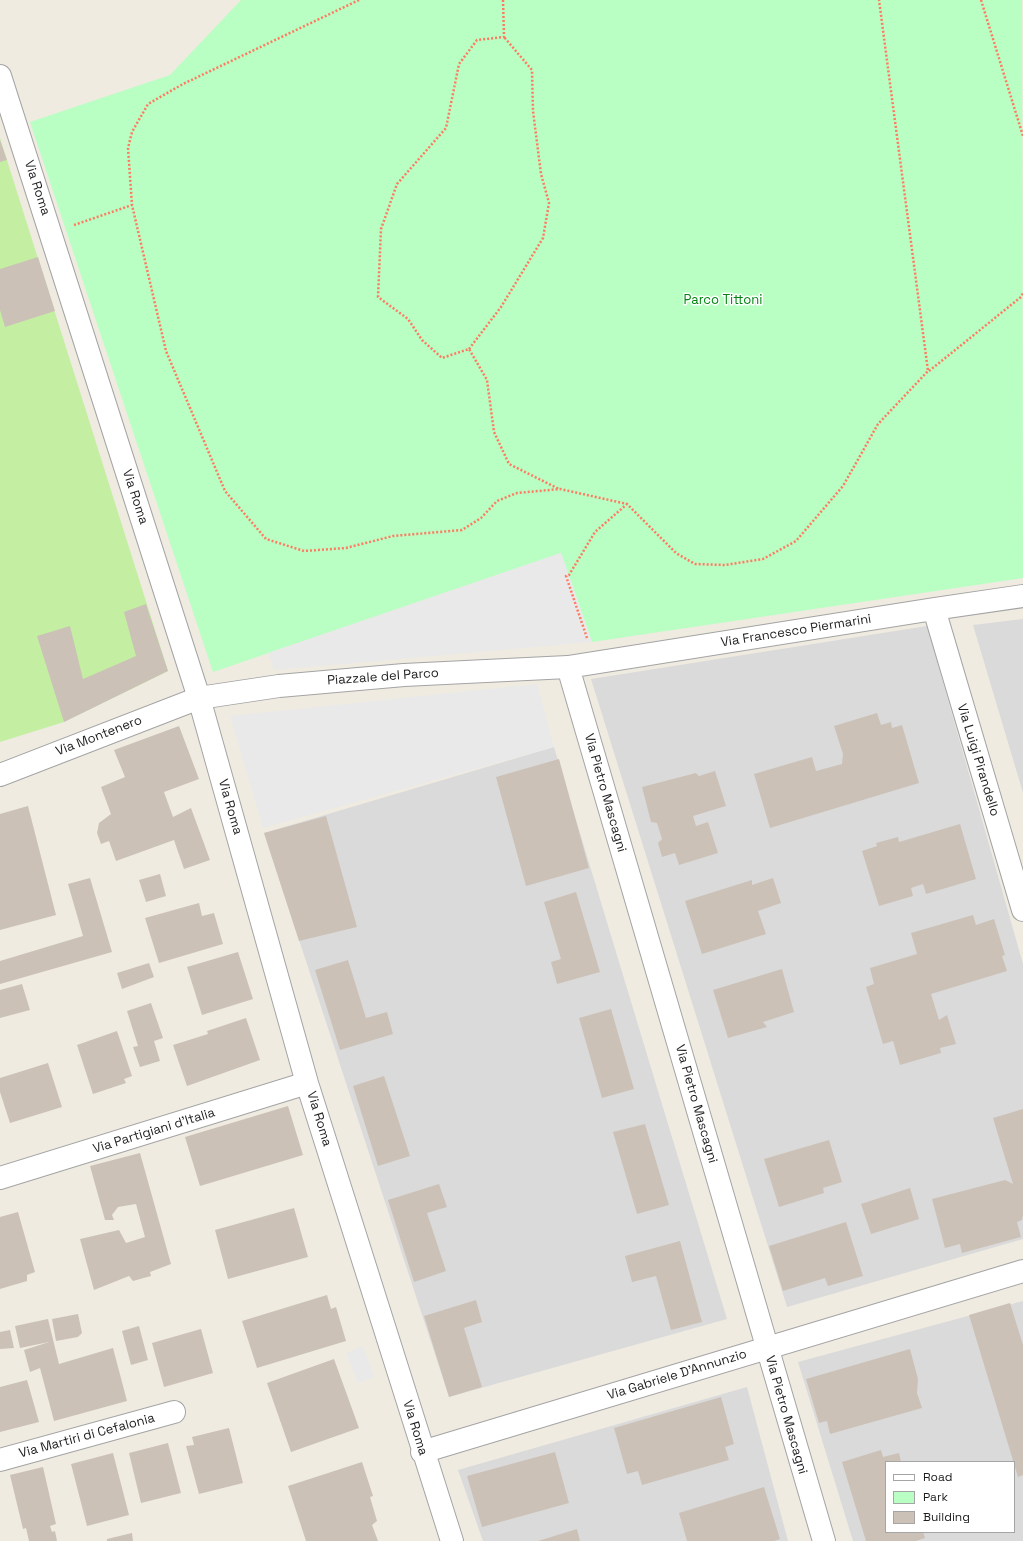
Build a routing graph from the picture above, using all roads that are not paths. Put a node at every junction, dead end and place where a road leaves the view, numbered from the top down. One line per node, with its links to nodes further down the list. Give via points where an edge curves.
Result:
1 (0, 76): 5 (street, Via Roma)
2 (1023, 596): 3 (street, Via Francesco Piermarini)
3 (934, 608): 4 (street, Via Francesco Piermarini); 7 (street, Via Luigi Pirandello)
4 (568, 667): 5 (street, Piazzale del Parco, via 404,675 279,686); 11 (street, Via Pietro Mascagni)
5 (199, 698): 6 (street, Via Montenero); 8 (street, Via Roma)
6 (0, 775)
7 (1023, 910)
8 (307, 1083): 9 (street, Via Partigiani d'Italia); 13 (street, Via Roma)
9 (0, 1178)
10 (1023, 1271): 11 (street, Via Gabriele D'Annunzio)
11 (766, 1348): 13 (street, Via Gabriele D'Annunzio); 16 (street, Via Pietro Mascagni)
12 (174, 1412): 14 (street, Via Martiri di Cefalonia)
13 (422, 1452): 15 (street, Via Roma)
14 (0, 1460)
15 (452, 1541)
16 (824, 1541)

